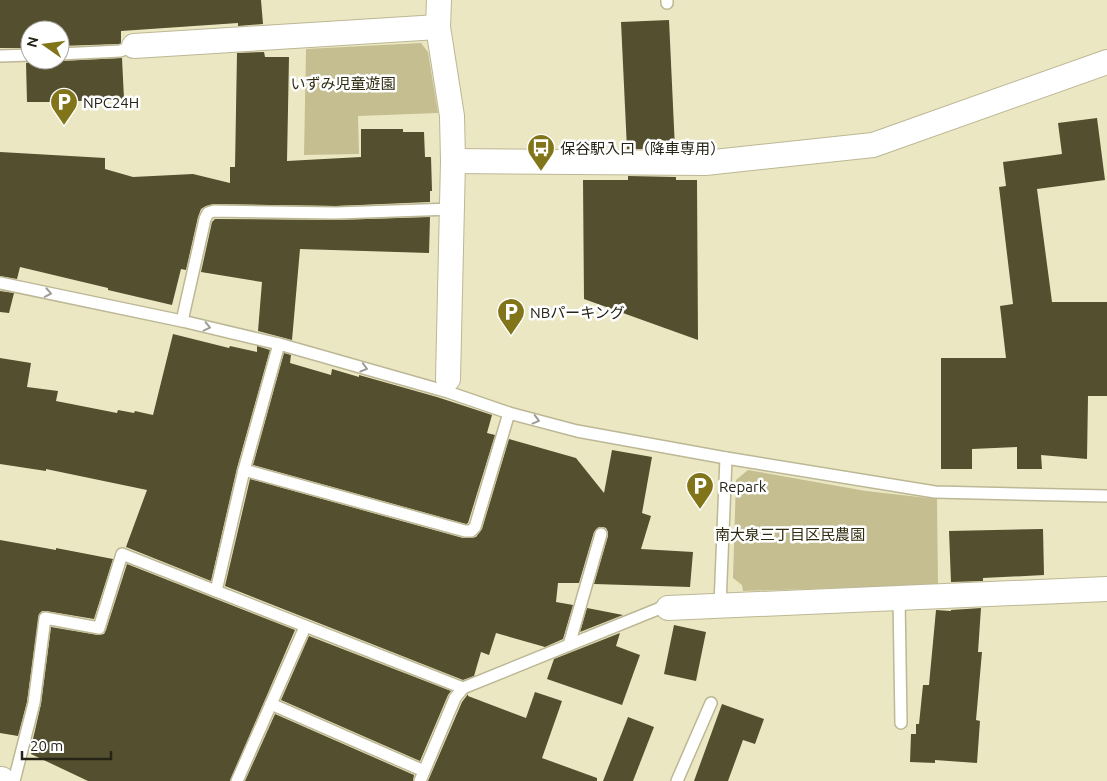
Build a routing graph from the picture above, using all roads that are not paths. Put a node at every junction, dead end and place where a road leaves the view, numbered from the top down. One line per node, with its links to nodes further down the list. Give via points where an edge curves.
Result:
1 (439, 0): 2 (street)
2 (438, 27): 3 (street); 8 (street, via 452,116)
3 (134, 46): 4 (lane, via 120,51)
4 (70, 54)
5 (20, 55): 6 (lane)
6 (0, 56)
7 (1107, 62): 8 (street, via 873,145 705,163)
8 (453, 161): 9 (street)
9 (452, 209): 11 (lane, via 208,213); 13 (street)
10 (0, 283): 11 (lane, one-way to 11)
11 (182, 321): 12 (lane, one-way to 12)
12 (279, 344): 13 (lane, one-way to 13); 16 (lane)
13 (448, 386): 14 (lane)
14 (509, 413): 15 (lane, one-way to 15, via 577,431); 16 (lane, via 475,527 471,531)
15 (726, 458): 17 (lane, via 936,492); 22 (lane)
16 (244, 470): 20 (lane)
17 (1107, 496)
18 (602, 534): 25 (lane)
19 (1107, 589): 21 (street)
20 (216, 591): 24 (lane); 31 (lane, via 122,554 99,628 45,618 34,703)
21 (899, 598): 22 (street); 29 (lane)
22 (720, 605): 23 (street)
23 (668, 608): 25 (lane, via 658,609)
24 (305, 626): 26 (lane); 28 (lane)
25 (569, 645): 26 (lane)
26 (463, 688): 30 (lane, via 455,698)
27 (711, 702): 33 (lane)
28 (272, 704): 30 (lane); 32 (lane)
29 (901, 723)
30 (422, 776)
31 (14, 781)
32 (237, 781)
33 (677, 781)

